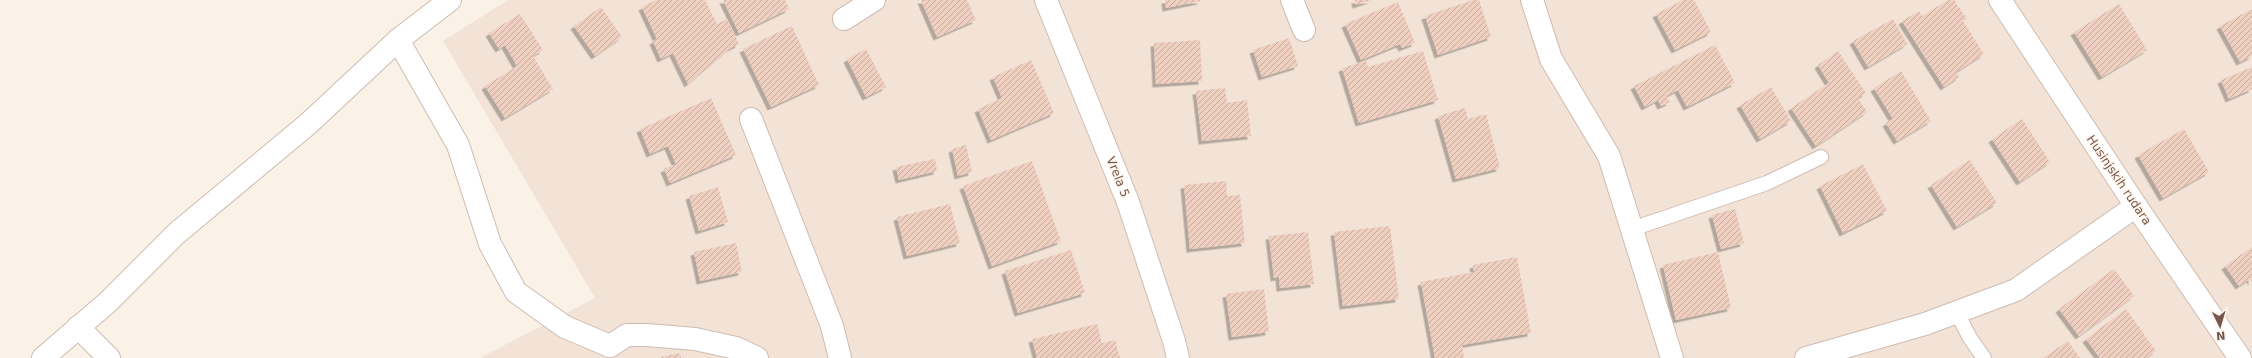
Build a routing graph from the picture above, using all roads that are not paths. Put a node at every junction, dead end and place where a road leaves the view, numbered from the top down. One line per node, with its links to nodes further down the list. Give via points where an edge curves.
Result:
1 (450, 0): 9 (street)
2 (874, 0): 7 (street)
3 (1046, 0): 21 (street, Vrela 5, via 1128,202)
4 (1292, 0): 8 (street)
5 (1532, 0): 13 (street, via 1551,58 1609,156)
6 (2000, 0): 12 (street, Husinjskih rudara)
7 (844, 19)
8 (1304, 30)
9 (398, 40): 15 (street, via 308,124 177,233 108,302); 16 (street, via 458,145 490,244 516,292 565,327)
10 (751, 119): 20 (street, via 832,326)
11 (1821, 157): 13 (lane, via 1767,183)
12 (2136, 206): 14 (street, via 2016,290); 25 (street, Husinjskih rudara)
13 (1632, 229): 22 (street)
14 (1957, 312): 23 (street, via 1925,324); 24 (lane)
15 (78, 327): 17 (street); 18 (street)
16 (610, 352): 19 (street, via 627,335 647,335 695,339 736,348)
17 (43, 358)
18 (109, 358)
19 (758, 358)
20 (840, 358)
21 (1178, 358)
22 (1672, 358)
23 (1806, 358)
24 (1984, 358)
25 (2240, 358)

